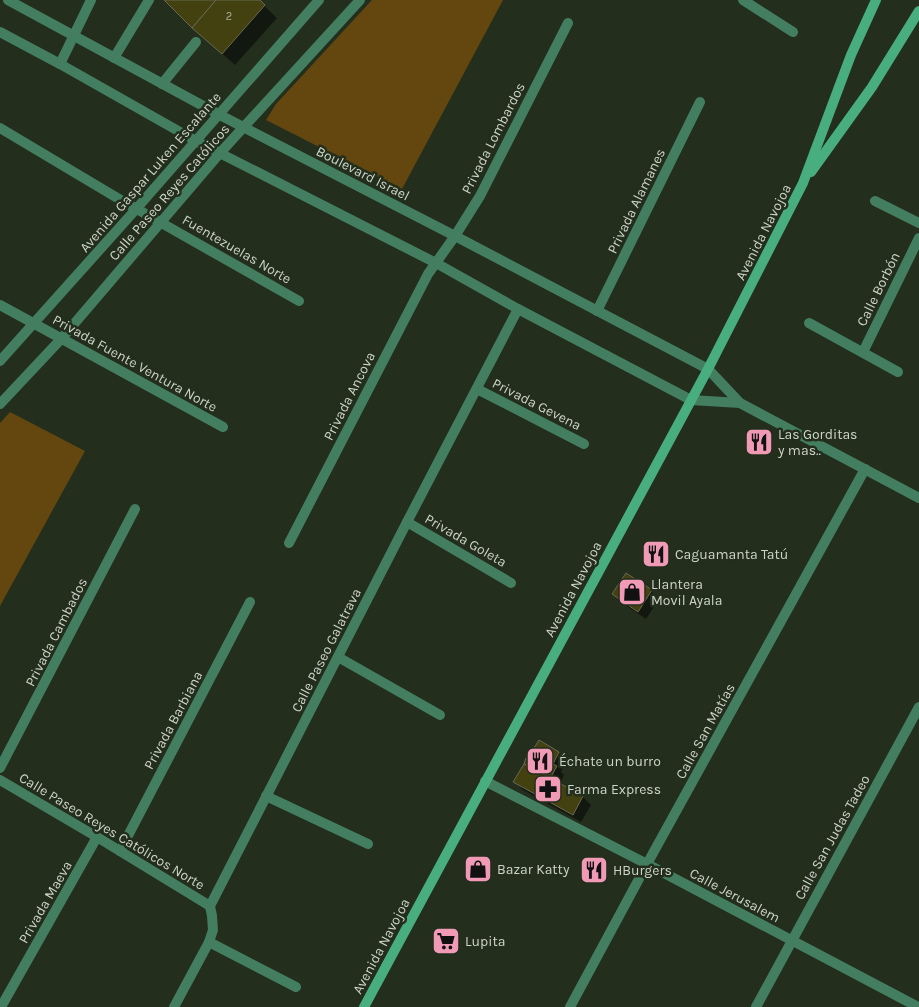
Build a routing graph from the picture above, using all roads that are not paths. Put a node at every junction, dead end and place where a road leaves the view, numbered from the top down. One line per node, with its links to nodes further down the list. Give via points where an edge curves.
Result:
1 (8, 0): 12 (street, Boulevard Israel)
2 (91, 0): 12 (street)
3 (149, 0): 14 (street)
4 (319, 0): 18 (street, Avenida Gaspar Luken Escalante)
5 (360, 0): 19 (street, Calle Paseo Reyes Católicos)
6 (743, 0): 11 (street)
7 (876, 0): 23 (street, Avenida Navojoa, via 851,55)
8 (919, 11): 23 (street, Avenida Navojoa, via 872,87)
9 (568, 23): 28 (street, Privada Lombardos, via 480,196)
10 (0, 32): 15 (street)
11 (793, 32)
12 (73, 36): 14 (street, Boulevard Israel); 15 (street)
13 (196, 42): 16 (street)
14 (114, 58): 16 (street, Boulevard Israel)
15 (60, 64): 21 (street)
16 (162, 84): 18 (street, Boulevard Israel)
17 (700, 102): 34 (street, Privada Alamanes)
18 (218, 114): 19 (street, Boulevard Israel); 21 (street, Avenida Gaspar Luken Escalante)
19 (244, 127): 22 (street, Calle Paseo Reyes Católicos); 28 (street, Boulevard Israel)
20 (0, 128): 25 (street, Fuentezuelas Norte)
21 (196, 141): 22 (street); 25 (street, Avenida Gaspar Luken Escalante)
22 (220, 153): 26 (street, Calle Paseo Reyes Católicos); 30 (street)
23 (804, 183): 40 (street, Avenida Navojoa)
24 (876, 201): 27 (street)
25 (137, 208): 26 (street, Fuentezuelas Norte); 36 (street, Avenida Gaspar Luken Escalante)
26 (161, 222): 31 (street, Fuentezuelas Norte); 37 (street, Calle Paseo Reyes Católicos)
27 (919, 223)
28 (455, 236): 30 (street, Privada Lombardos); 34 (street, Boulevard Israel)
29 (919, 238): 38 (street, Calle Borbón)
30 (436, 263): 33 (street); 52 (street, Privada Ancova)
31 (299, 301)
32 (0, 305): 36 (street, Privada Fuente Ventura Norte)
33 (518, 309): 42 (street, Calle Paseo Galatrava); 43 (street)
34 (597, 312): 40 (street, Boulevard Israel)
35 (809, 323): 38 (street)
36 (34, 324): 37 (street, Privada Fuente Ventura Norte); 39 (street, Avenida Gaspar Luken Escalante)
37 (62, 338): 45 (street, Calle Paseo Reyes Católicos); 46 (street, Privada Fuente Ventura Norte)
38 (862, 352): 41 (street)
39 (0, 361)
40 (708, 369): 43 (street, Avenida Navojoa); 44 (street, Boulevard Israel)
41 (898, 372)
42 (477, 389): 47 (street, Privada Gevena); 51 (street, Calle Paseo Galatrava)
43 (691, 400): 44 (street); 60 (street, Avenida Navojoa)
44 (740, 403): 48 (street)
45 (0, 404)
46 (223, 427)
47 (584, 444)
48 (865, 469): 49 (street); 65 (street, Calle San Matías)
49 (919, 498)
50 (135, 509): 58 (street, Privada Cambados)
51 (407, 522): 53 (street, Privada Goleta); 55 (street, Calle Paseo Galatrava)
52 (289, 543)
53 (511, 583)
54 (250, 602): 64 (street, Privada Barbiana)
55 (338, 656): 57 (street); 61 (street, Calle Paseo Galatrava)
56 (919, 707): 67 (street, Calle San Judas Tadeo)
57 (440, 715)
58 (0, 768)
59 (0, 780): 62 (street, Calle Paseo Reyes Católicos Norte)
60 (485, 782): 65 (street, Calle Jerusalem); 72 (street, Avenida Navojoa)
61 (266, 796): 63 (street); 66 (street, Calle Paseo Galatrava)
62 (98, 837): 64 (street, Calle Paseo Reyes Católicos Norte); 70 (street, Privada Maeva)
63 (368, 844)
64 (120, 851): 66 (street, Calle Paseo Reyes Católicos Norte)
65 (647, 864): 67 (street, Calle Jerusalem); 73 (street, Calle San Matías)
66 (210, 906): 68 (street, via 213,930)
67 (792, 941): 74 (street, Calle San Judas Tadeo); 75 (street, Calle Jerusalem)
68 (209, 942): 69 (street); 71 (street)
69 (296, 987)
70 (1, 1007)
71 (174, 1007)
72 (364, 1007)
73 (570, 1007)
74 (756, 1007)
75 (918, 1007)

